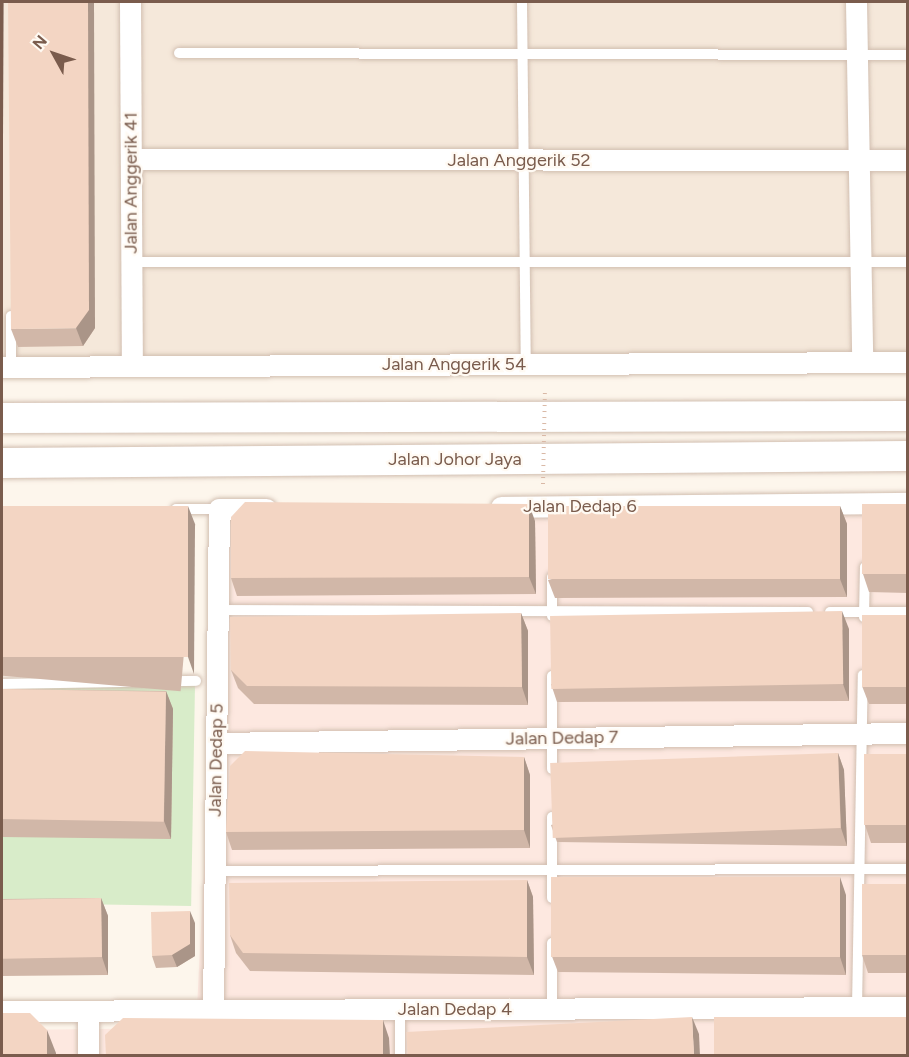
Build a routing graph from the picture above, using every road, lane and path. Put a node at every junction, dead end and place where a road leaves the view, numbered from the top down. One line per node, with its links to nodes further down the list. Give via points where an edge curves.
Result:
1 (130, 2): 8 (street, Jalan Anggerik 41)
2 (522, 2): 5 (lane)
3 (856, 2): 6 (street)
4 (179, 53): 5 (lane)
5 (522, 54): 6 (lane); 9 (lane)
6 (857, 55): 7 (lane); 10 (street)
7 (908, 55)
8 (131, 159): 9 (street, Jalan Anggerik 52); 12 (street, Jalan Anggerik 41)
9 (523, 159): 10 (street, Jalan Anggerik 52); 13 (lane)
10 (859, 160): 11 (street, Jalan Anggerik 52); 14 (street)
11 (908, 160)
12 (131, 262): 13 (lane); 20 (street, Jalan Anggerik 41)
13 (525, 262): 14 (lane); 19 (lane)
14 (860, 262): 15 (lane); 17 (street)
15 (908, 262)
16 (11, 308): 21 (lane)
17 (861, 362): 18 (street, Jalan Anggerik 54); 19 (street, Jalan Anggerik 54)
18 (908, 362)
19 (525, 364): 20 (street, Jalan Anggerik 54)
20 (132, 365): 21 (street, Jalan Anggerik 54)
21 (6, 367)
22 (545, 392): 27 (path, bridge)
23 (908, 416): 24 (main road)
24 (2, 418)
25 (908, 456): 26 (main road, Jalan Johor Jaya)
26 (2, 463)
27 (543, 484)
28 (908, 503): 29 (street, Jalan Dedap 6, via 866,510 552,512)
29 (481, 507)
30 (290, 508): 32 (street)
31 (162, 509): 32 (lane)
32 (219, 509): 35 (street, Jalan Dedap 5)
33 (865, 552): 36 (lane)
34 (552, 564): 38 (lane)
35 (218, 610): 38 (lane); 47 (street, Jalan Dedap 5)
36 (864, 612): 37 (lane); 38 (lane); 39 (lane)
37 (908, 612)
38 (552, 617)
39 (864, 634)
40 (863, 667): 45 (lane)
41 (552, 669): 46 (lane)
42 (196, 681): 43 (lane)
43 (2, 684)
44 (908, 733): 45 (street, Jalan Dedap 7)
45 (862, 734): 46 (street, Jalan Dedap 7); 50 (lane)
46 (552, 738): 47 (street, Jalan Dedap 7); 48 (lane)
47 (216, 743): 53 (street, Jalan Dedap 5)
48 (552, 786)
49 (552, 810): 52 (lane)
50 (860, 869): 51 (lane); 52 (lane); 56 (lane)
51 (908, 869)
52 (552, 870): 53 (lane); 54 (lane)
53 (214, 871): 62 (street, Jalan Dedap 5)
54 (552, 905)
55 (552, 928): 58 (lane)
56 (857, 1007): 57 (street, Jalan Dedap 4); 58 (street, Jalan Dedap 4, via 718,1014)
57 (908, 1007)
58 (552, 1009): 59 (street, Jalan Dedap 4)
59 (400, 1010): 62 (street, Jalan Dedap 4); 64 (lane)
60 (2, 1011): 61 (street, Jalan Dedap 4)
61 (88, 1011): 62 (street, Jalan Dedap 4); 63 (street)
62 (213, 1011)
63 (88, 1056)
64 (400, 1056)

